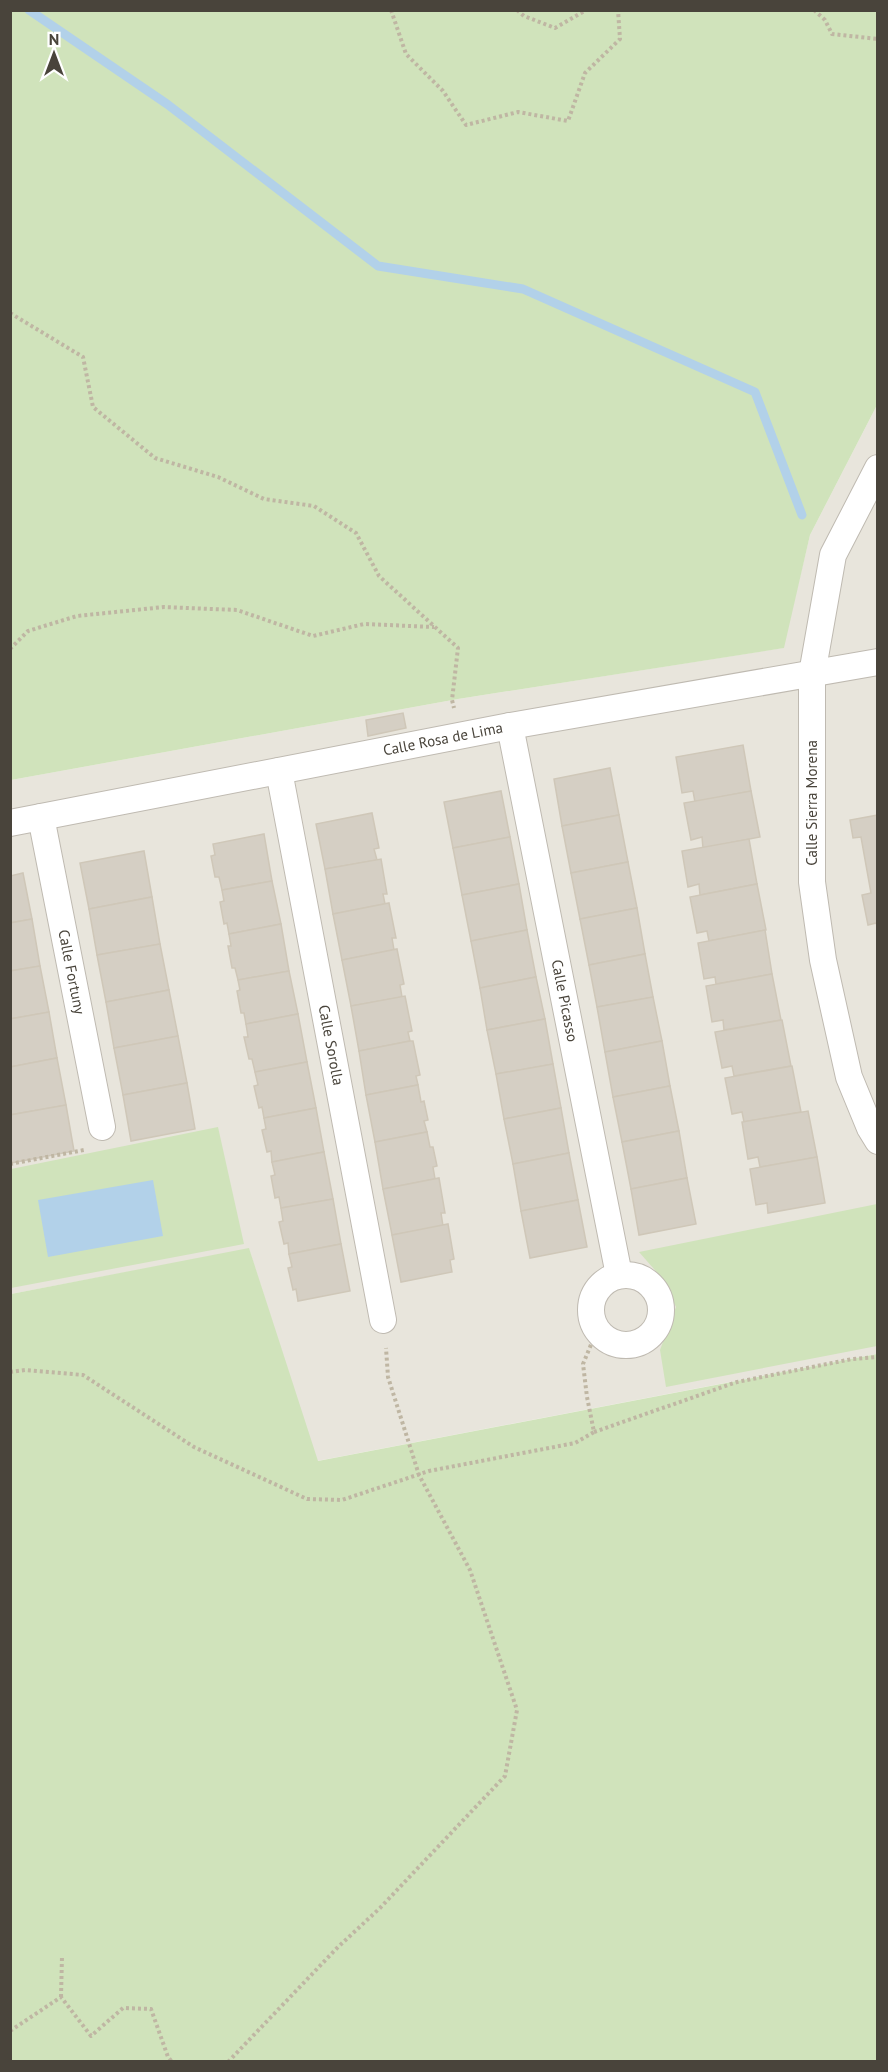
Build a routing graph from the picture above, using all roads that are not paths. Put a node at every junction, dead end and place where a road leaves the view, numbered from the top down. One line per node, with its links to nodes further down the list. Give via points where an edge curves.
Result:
1 (878, 468): 3 (street, Calle Sierra Morena, via 833,555)
2 (878, 662): 3 (street, Calle Rosa de Lima)
3 (812, 674): 4 (street, Calle Rosa de Lima); 9 (street, Calle Sierra Morena, via 812,882 849,1077)
4 (510, 726): 5 (street, Calle Rosa de Lima); 10 (street, Calle Picasso)
5 (279, 771): 6 (street, Calle Rosa de Lima); 11 (street, Calle Sorolla)
6 (41, 817): 7 (street, Calle Rosa de Lima); 8 (street, Calle Fortuny)
7 (10, 823)
8 (102, 1127)
9 (878, 1141)
10 (619, 1275): 10 (street, via 633,1275 647,1282 657,1293 661,1307 659,1322 652,1333 630,1345 606,1339 591,1317 596,1290)
11 (383, 1320)

